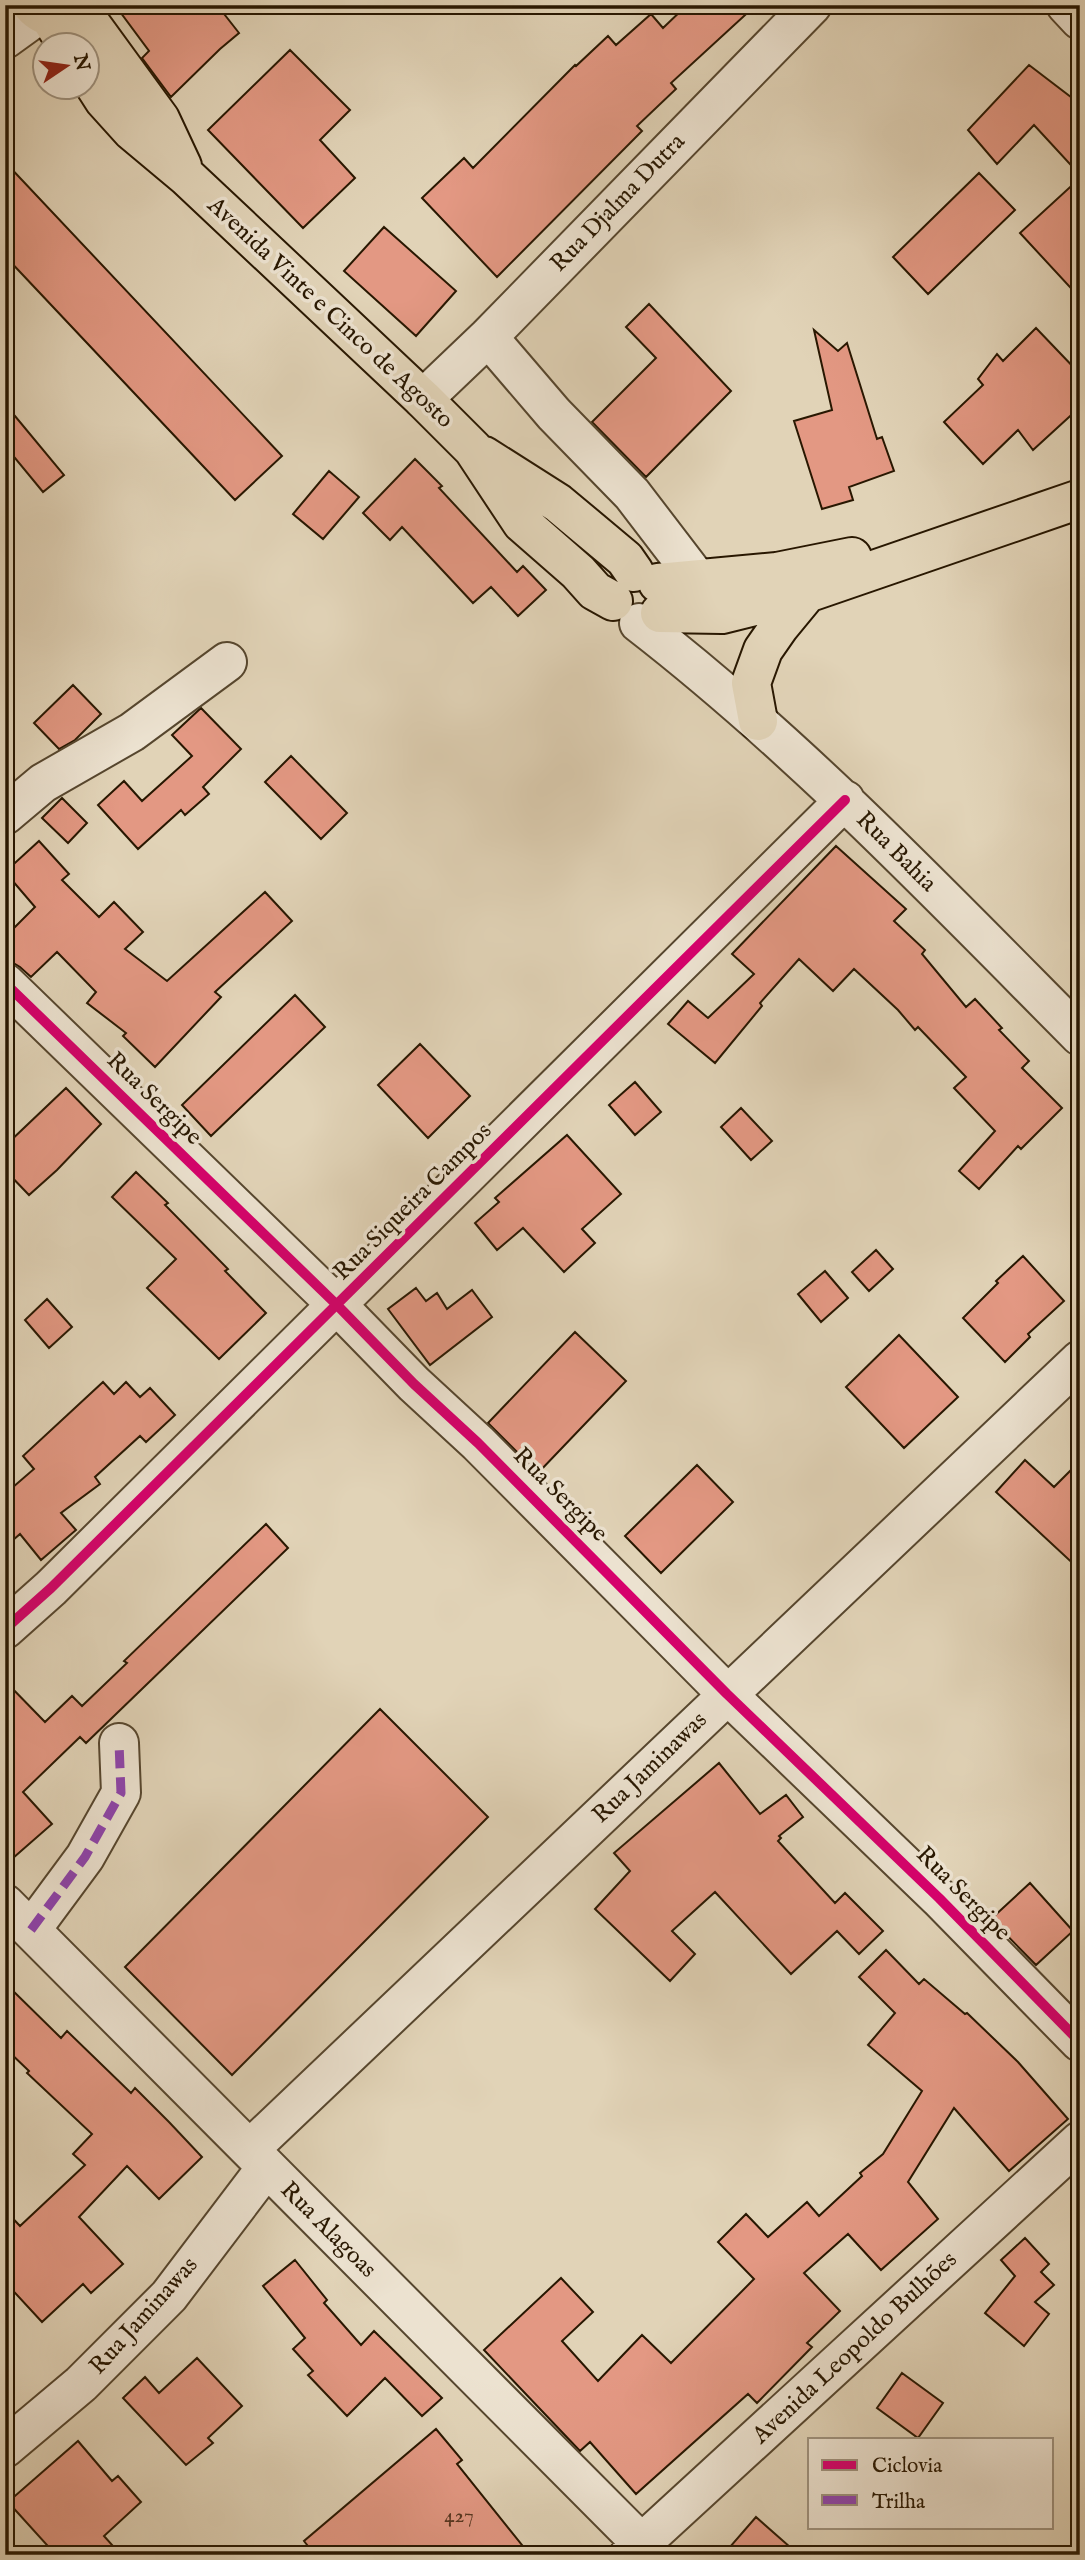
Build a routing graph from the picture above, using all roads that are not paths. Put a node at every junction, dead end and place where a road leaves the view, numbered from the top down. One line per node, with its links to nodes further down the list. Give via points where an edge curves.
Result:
1 (812, 5): 8 (street, Rua Djalma Dutra)
2 (1066, 5): 4 (street)
3 (57, 15): 5 (street); 7 (main road, Avenida Vinte e Cinco de Agosto, via 160,119)
4 (1080, 20)
5 (5, 39)
6 (102, 97): 7 (main road, Avenida Vinte e Cinco de Agosto, via 132,131)
7 (187, 177): 9 (main road, Avenida Vinte e Cinco de Agosto)
8 (488, 337): 9 (street, Rua Djalma Dutra); 12 (street, via 632,494)
9 (423, 399): 14 (main road, Avenida Vinte e Cinco de Agosto, via 473,449 558,503 625,559)
10 (1080, 499): 11 (main road)
11 (988, 532): 12 (main road, via 777,572); 13 (main road)
12 (697, 579): 14 (main road)
13 (807, 593): 14 (main road, via 722,614); 16 (main road, via 764,650 751,683)
14 (641, 598): 16 (street, Rua Bahia)
15 (227, 663): 18 (street, via 132,732 43,783)
16 (758, 721): 17 (street, Rua Bahia)
17 (845, 800): 20 (street, Rua Bahia); 21 (street, Rua Siqueira Campos)
18 (5, 815)
19 (5, 984): 21 (street, Rua Sergipe)
20 (1080, 1036)
21 (338, 1306): 23 (street, Rua Siqueira Campos); 24 (street, Rua Sergipe)
22 (1080, 1360): 24 (street, Rua Jaminawas)
23 (5, 1629)
24 (727, 1694): 27 (street, Rua Sergipe, via 939,1898); 29 (street, Rua Jaminawas)
25 (119, 1743): 26 (street, via 121,1793 85,1857)
26 (18, 1917): 29 (street, Rua Alagoas)
27 (1080, 2042)
28 (1080, 2141): 31 (street, Avenida Leopoldo Bulhões)
29 (258, 2158): 30 (street, Rua Jaminawas, via 169,2296 81,2384); 31 (street, Rua Alagoas)
30 (5, 2448)
31 (641, 2551)

